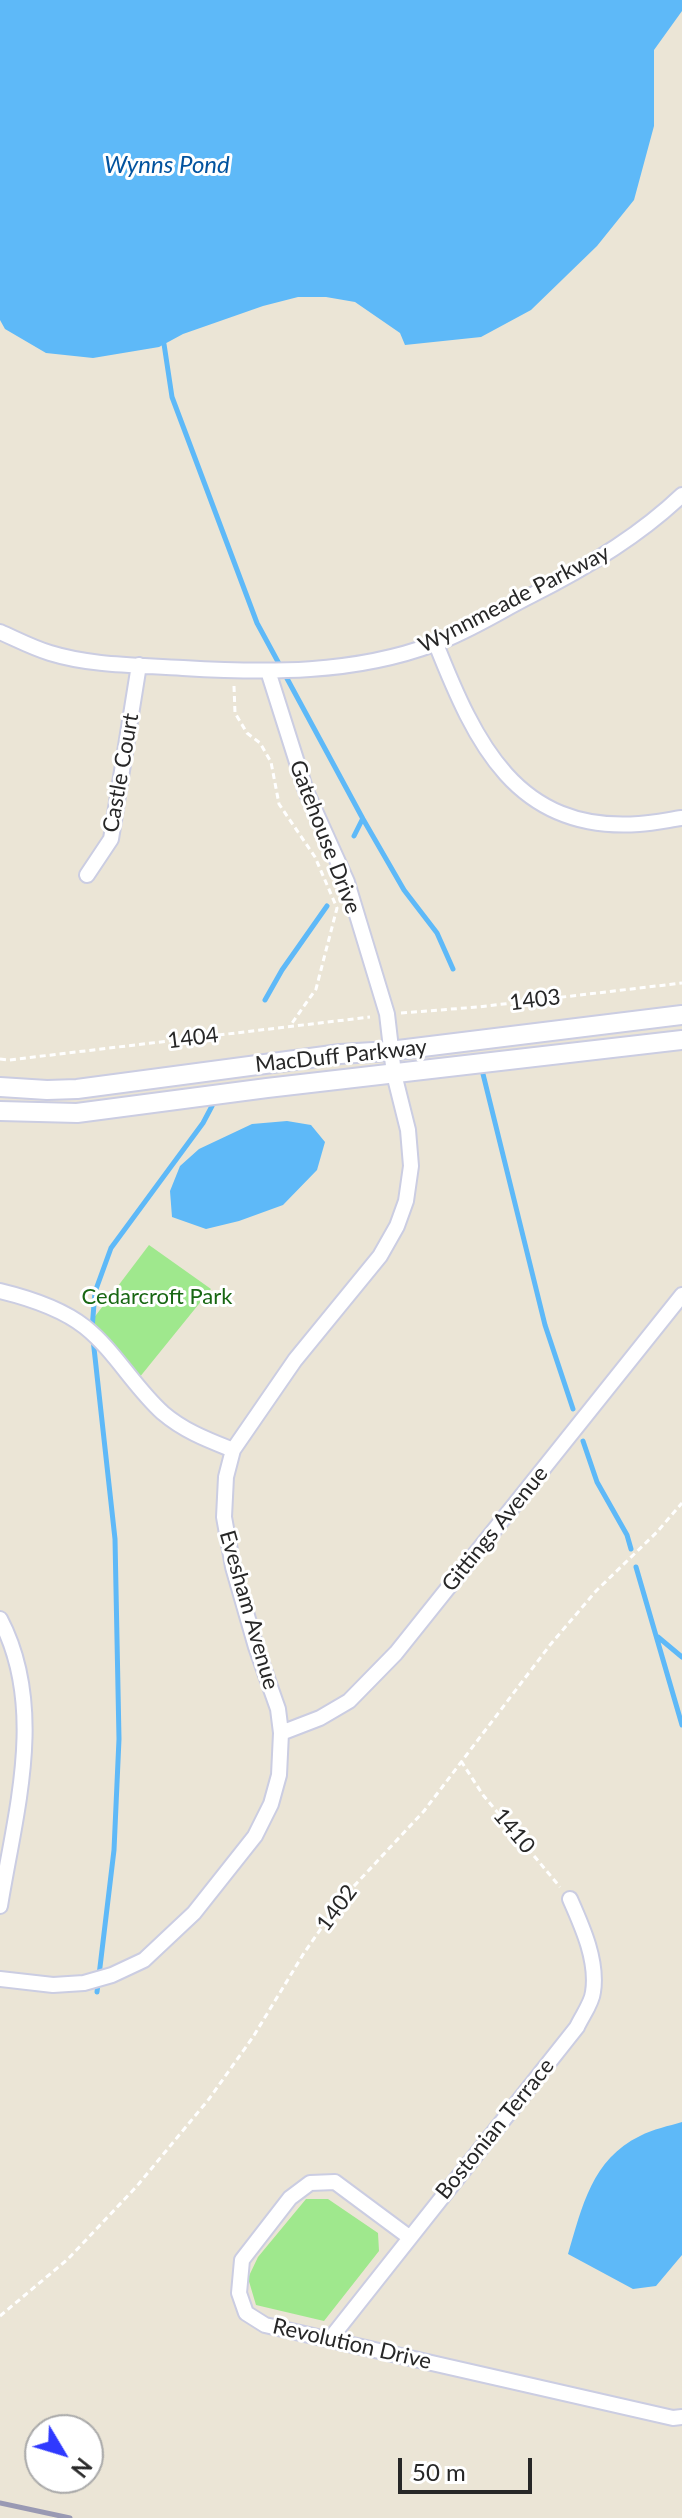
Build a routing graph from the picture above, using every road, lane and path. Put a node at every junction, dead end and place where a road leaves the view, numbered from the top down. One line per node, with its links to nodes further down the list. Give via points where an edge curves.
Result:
1 (682, 495): 3 (street, Wynnmeade Parkway, via 598,560)
2 (0, 632): 4 (street, Wynnmeade Parkway, via 50,653)
3 (436, 644): 6 (street, Wynnmeade Parkway, via 361,663); 7 (street, via 481,743 538,802 560,814 610,824)
4 (139, 665): 5 (street, Wynnmeade Parkway); 8 (street, Castle Court, via 111,839)
5 (229, 671): 6 (street, Wynnmeade Parkway); 12 (path, via 236,690 235,713 271,762 279,804 315,857 337,908 316,989)
6 (268, 671): 10 (street, Gatehouse Drive, via 306,791 347,882)
7 (682, 818)
8 (87, 875)
9 (682, 983): 10 (path, 1403)
10 (387, 1014): 12 (path, 1404); 14 (street, Gatehouse Drive)
11 (682, 1015): 14 (street, MacDuff Parkway)
12 (290, 1026): 15 (path, 1404)
13 (682, 1040): 16 (street, MacDuff Parkway)
14 (390, 1051): 16 (street, Gatehouse Drive); 17 (street, MacDuff Parkway, via 77,1089)
15 (0, 1059)
16 (394, 1074): 18 (street, MacDuff Parkway, via 77,1113); 21 (street, Evesham Avenue, via 411,1166 397,1226 380,1256 295,1360)
17 (0, 1087)
18 (0, 1111)
19 (0, 1291): 21 (street, via 38,1302 84,1326 161,1411 182,1428)
20 (682, 1295): 24 (street, Gittings Avenue, via 396,1653 349,1701)
21 (233, 1450): 24 (street, Evesham Avenue, via 224,1517 233,1567)
22 (682, 1503): 25 (path, 1402, via 596,1591)
23 (0, 1619): 27 (street, via 20,1681 26,1723)
24 (281, 1733): 28 (street, Evesham Avenue, via 279,1775 255,1836 194,1913 144,1960 86,1982 53,1985)
25 (461, 1761): 26 (path, 1410); 30 (path, 1402, via 424,1811 341,1900 209,2099 68,2259)
26 (570, 1899): 29 (street, Bostonian Terrace, via 593,1968 593,1993 577,2027)
27 (0, 1906)
28 (0, 1979)
29 (409, 2237): 31 (street, Bostonian Terrace); 31 (street, Revolution Drive, via 335,2182 310,2183 290,2198 242,2260 239,2293 246,2313 265,2325)
30 (0, 2316)
31 (330, 2339): 32 (street, Revolution Drive)
32 (682, 2417)

